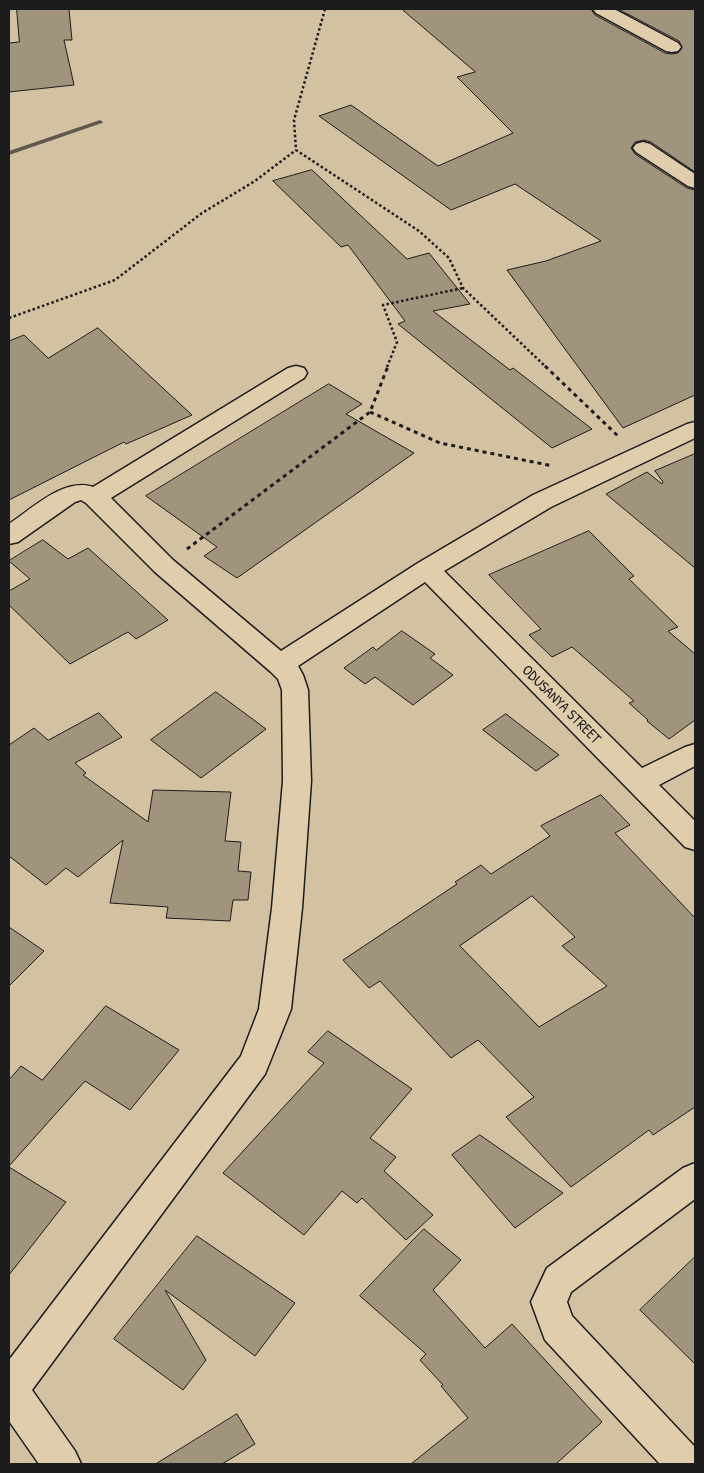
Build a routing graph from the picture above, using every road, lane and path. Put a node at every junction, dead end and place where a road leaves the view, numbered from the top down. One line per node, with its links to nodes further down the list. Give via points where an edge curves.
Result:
1 (325, 9): 5 (path, via 294,120)
2 (602, 9): 3 (street)
3 (672, 46)
4 (643, 148): 6 (street)
5 (296, 150): 7 (path, via 419,231 449,258); 8 (path, via 255,181 202,213 115,280)
6 (695, 182)
7 (463, 288): 10 (path, via 383,305 397,342); 12 (path)
8 (9, 318)
9 (296, 373): 14 (street)
10 (370, 412): 13 (path, via 440,443); 16 (path)
11 (695, 429): 12 (street)
12 (638, 454): 17 (street, via 542,501)
13 (554, 466)
14 (95, 497): 15 (street, via 83,492 67,496); 16 (street)
15 (9, 536)
16 (164, 566): 18 (street)
17 (427, 570): 18 (street); 20 (street, ODUSANYA STREET)
18 (280, 665): 23 (street, via 290,675 295,690 297,781 275,1009 254,1064)
19 (695, 754): 20 (street)
20 (638, 783): 21 (street, ODUSANYA STREET)
21 (695, 839)
22 (695, 1179): 25 (street, via 559,1280 549,1302 558,1327)
23 (9, 1390): 24 (street)
24 (62, 1464)
25 (685, 1464)

